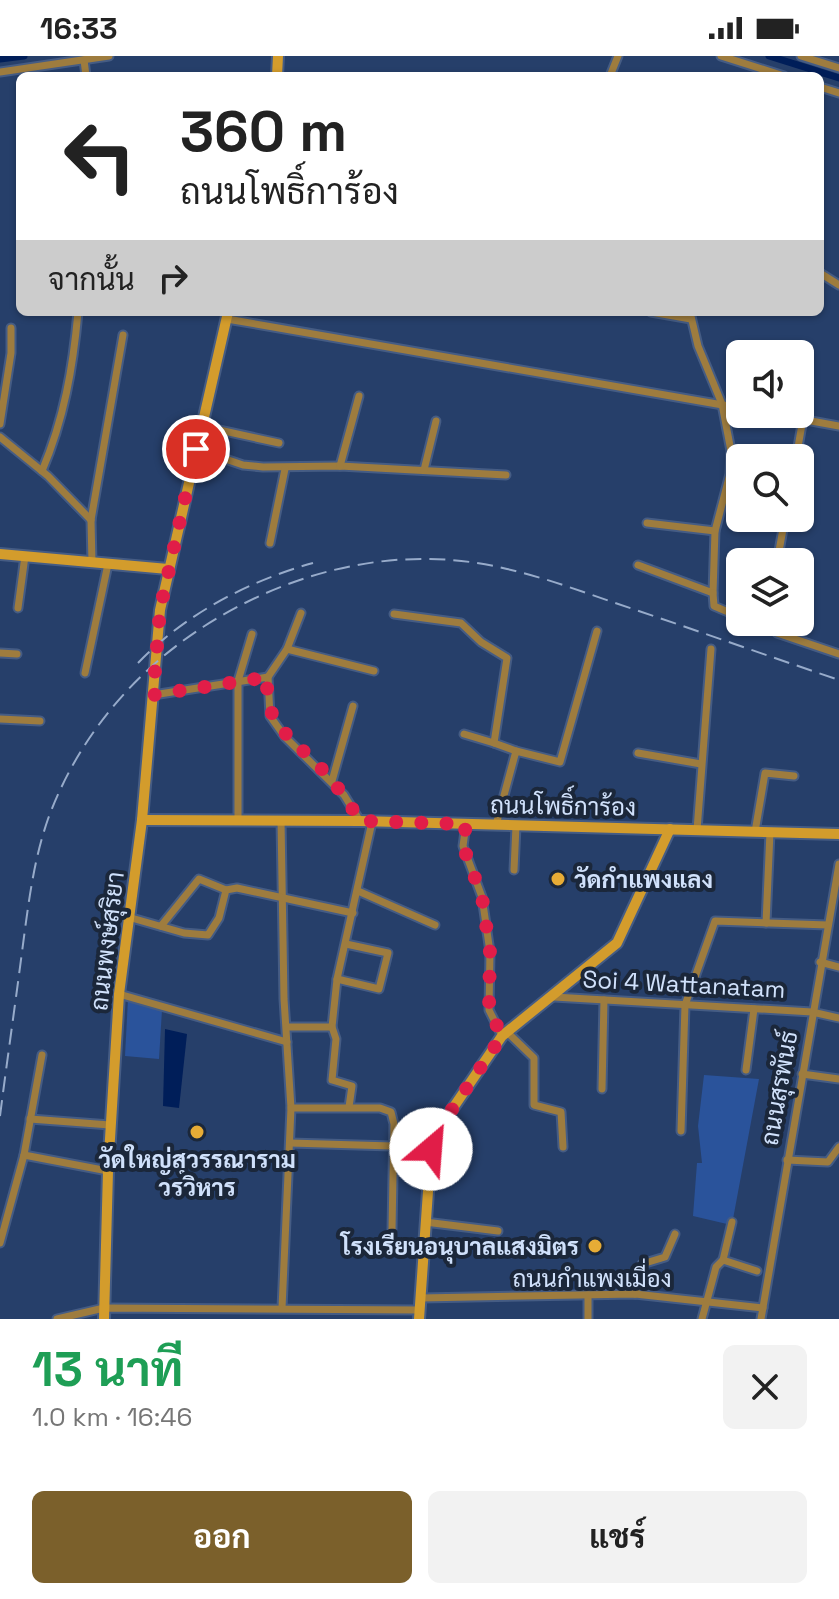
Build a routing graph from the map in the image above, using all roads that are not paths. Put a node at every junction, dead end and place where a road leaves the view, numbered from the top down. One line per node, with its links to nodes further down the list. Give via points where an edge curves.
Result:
1 (109, 56): 4 (street)
2 (721, 56): 8 (street)
3 (801, 56): 5 (street)
4 (84, 60): 6 (street); 7 (street)
5 (839, 68)
6 (0, 72)
7 (86, 72)
8 (771, 72)
9 (77, 316): 29 (street, via 66,399)
10 (227, 316): 21 (street, ถนนพงษ์สุริยา)
11 (233, 316): 16 (street)
12 (691, 316): 16 (street)
13 (11, 328): 20 (street)
14 (123, 335): 31 (street)
15 (359, 396): 26 (street)
16 (723, 405): 17 (street); 33 (street, via 730,474)
17 (726, 406)
18 (436, 421): 28 (street)
19 (814, 421): 22 (street)
20 (0, 424)
21 (201, 426): 24 (street); 25 (street, ถนนพงษ์สุริยา)
22 (839, 426)
23 (0, 437): 29 (street)
24 (279, 443)
25 (196, 449): 27 (street, via 243,465); 40 (street, ถนนพงษ์สุริยา)
26 (340, 466): 27 (street); 28 (street)
27 (285, 469): 34 (street)
28 (424, 470): 30 (street)
29 (42, 471): 31 (street)
30 (506, 475)
31 (91, 520): 37 (street)
32 (647, 523): 33 (street)
33 (715, 531): 41 (street)
34 (270, 543)
35 (0, 554): 36 (street)
36 (25, 556): 37 (street); 42 (street)
37 (92, 563): 38 (street)
38 (108, 564): 40 (street); 55 (street)
39 (638, 565): 41 (street)
40 (168, 569): 58 (street, ถนนพงษ์สุริยา)
41 (713, 593): 43 (street, via 714,606)
42 (18, 608)
43 (726, 611)
44 (301, 613): 49 (street)
45 (394, 614): 63 (street, via 461,623 507,658)
46 (597, 631): 64 (street, via 560,762)
47 (252, 634): 57 (street)
48 (784, 636): 53 (street)
49 (287, 649): 54 (street); 56 (street)
50 (711, 649): 66 (street)
51 (0, 653): 52 (street)
52 (17, 654)
53 (839, 654)
54 (374, 671)
55 (85, 673)
56 (268, 677): 57 (street); 68 (street, via 270,716)
57 (238, 681): 58 (street); 70 (street)
58 (153, 695): 69 (street, ถนนพงษ์สุริยา)
59 (353, 706): 68 (street)
60 (0, 719): 61 (street)
61 (40, 721)
62 (464, 734): 63 (street)
63 (494, 743): 64 (street)
64 (516, 751): 74 (street)
65 (638, 753): 66 (street)
66 (701, 764): 77 (street)
67 (794, 776): 78 (street, via 765,773)
68 (332, 781): 72 (street)
69 (142, 820): 70 (street, ถนนโพธิ์การ้อง); 89 (street, ถนนพงษ์สุริยา)
70 (238, 820): 71 (street, ถนนโพธิ์การ้อง)
71 (281, 820): 72 (street, ถนนโพธิ์การ้อง); 85 (street)
72 (366, 821): 73 (street, ถนนโพธิ์การ้อง); 84 (street)
73 (466, 824): 74 (street, ถนนโพธิ์การ้อง); 107 (street, via 463,846 482,897 490,952 489,1010)
74 (496, 825): 75 (street, ถนนโพธิ์การ้อง)
75 (516, 826): 76 (street, ถนนโพธิ์การ้อง); 82 (street)
76 (670, 829): 77 (street, ถนนโพธิ์การ้อง); 99 (street, via 617,943)
77 (697, 830): 78 (street, ถนนโพธิ์การ้อง)
78 (755, 832): 79 (street, ถนนโพธิ์การ้อง)
79 (770, 832): 80 (street, ถนนโพธิ์การ้อง); 90 (street)
80 (839, 834)
81 (839, 864): 86 (street, ถนนสุรพันธ์)
82 (514, 870)
83 (226, 890): 85 (street); 93 (street, via 199,879); 93 (street, via 208,935)
84 (358, 891): 87 (street); 91 (street)
85 (282, 895): 87 (street); 105 (street)
86 (830, 911): 88 (street); 92 (street, ถนนสุรพันธ์)
87 (353, 913): 94 (street)
88 (839, 913)
89 (128, 917): 93 (street); 98 (street, ถนนพงษ์สุริยา)
90 (766, 923): 92 (street); 101 (street, via 715,921)
91 (435, 925)
92 (828, 925): 95 (street, ถนนสุรพันธ์)
93 (161, 926)
94 (346, 944): 97 (street); 97 (street, via 388,953 382,979 377,991)
95 (820, 962): 96 (street); 103 (street, ถนนสุรพันธ์)
96 (839, 967)
97 (337, 979): 106 (street)
98 (119, 994): 108 (street); 117 (street, ถนนพงษ์สุริยา)
99 (554, 997): 100 (street, Soi 4 Wattanatam); 107 (street)
100 (604, 1000): 101 (street, Soi 4 Wattanatam); 113 (street)
101 (685, 1005): 102 (street, Soi 4 Wattanatam); 118 (street)
102 (754, 1009): 103 (street, Soi 4 Wattanatam); 110 (street)
103 (812, 1012): 104 (street, Soi 4 Wattanatam); 111 (street, ถนนสุรพันธ์)
104 (839, 1018)
105 (287, 1027): 106 (street); 108 (street)
106 (332, 1027): 114 (street, via 332,1080 352,1086)
107 (504, 1034): 121 (street, via 534,1058 534,1105 561,1112); 126 (street, via 436,1133)
108 (287, 1042): 115 (street)
109 (42, 1055): 116 (street)
110 (746, 1070)
111 (802, 1074): 112 (street); 124 (street, ถนนสุรพันธ์)
112 (839, 1079)
113 (602, 1089)
114 (349, 1107): 115 (street); 120 (street, via 388,1109 394,1119)
115 (291, 1108): 119 (street)
116 (30, 1119): 117 (street); 123 (street)
117 (110, 1125): 125 (street, ถนนพงษ์สุริยา)
118 (681, 1131)
119 (290, 1143): 120 (street); 139 (street)
120 (392, 1146): 128 (street)
121 (563, 1147)
122 (839, 1147): 124 (street, via 828,1162)
123 (24, 1155): 125 (street); 131 (street)
124 (787, 1160): 140 (street, ถนนสุรพันธ์)
125 (108, 1171): 141 (street, ถนนพงษ์สุริยา)
126 (425, 1222): 129 (street); 136 (street)
127 (732, 1222): 132 (street)
128 (392, 1229)
129 (498, 1231)
130 (675, 1234): 134 (street, via 665,1257 642,1264)
131 (0, 1243)
132 (723, 1260): 133 (street); 137 (street)
133 (757, 1271)
134 (635, 1294): 135 (street, ถนนกำแพงเมี่อง); 137 (street, ถนนกำแพงเมี่อง)
135 (588, 1295): 136 (street, ถนนกำแพงเมี่อง); 146 (street)
136 (421, 1298): 142 (street)
137 (706, 1300): 140 (street, ถนนกำแพงเมี่อง); 147 (street)
138 (229, 1308): 139 (street); 141 (street); 145 (street)
139 (282, 1308): 142 (street)
140 (763, 1308): 148 (street, ถนนสุรพันธ์)
141 (104, 1314): 143 (street)
142 (420, 1314)
143 (71, 1318): 144 (street)
144 (57, 1319)
145 (227, 1319)
146 (588, 1319)
147 (702, 1319)
148 (761, 1319)

